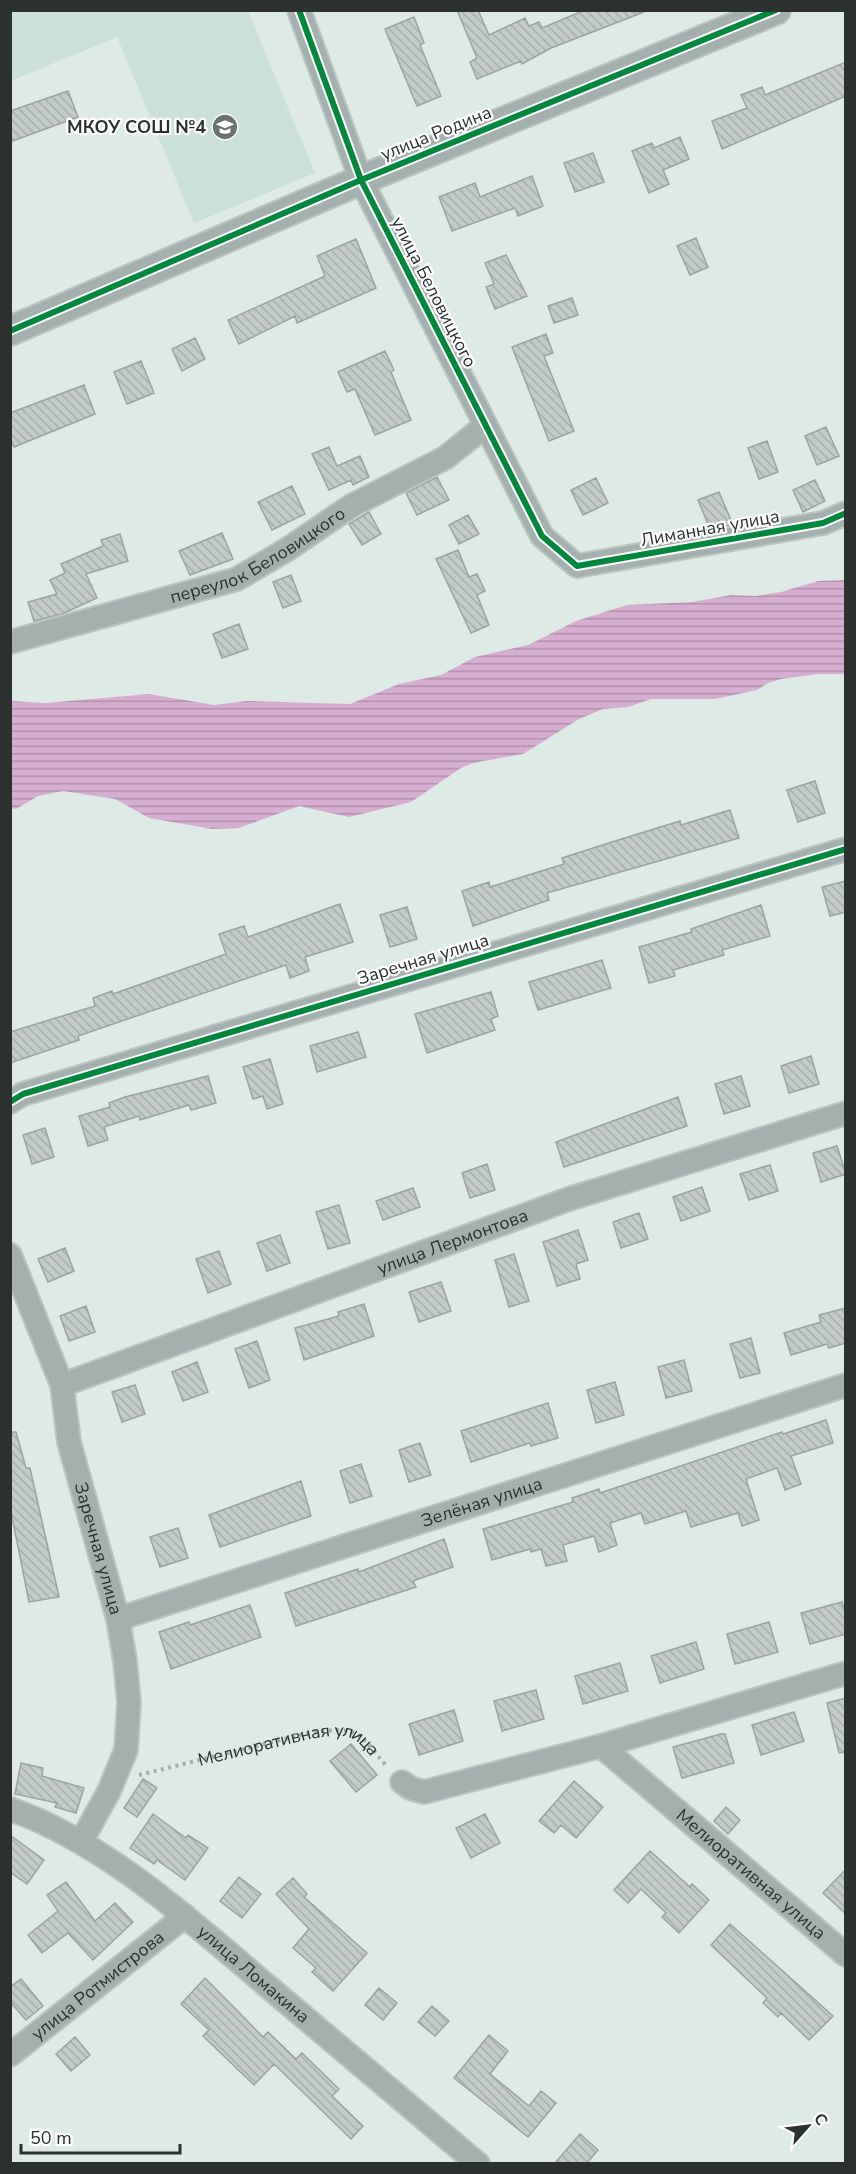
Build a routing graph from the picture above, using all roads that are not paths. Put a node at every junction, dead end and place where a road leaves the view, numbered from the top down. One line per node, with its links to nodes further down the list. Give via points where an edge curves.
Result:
1 (299, 10): 3 (street, улица Беловицкого)
2 (776, 10): 3 (street, улица Родина)
3 (361, 180): 4 (street, улица Родина); 5 (street, улица Беловицкого)
4 (10, 331)
5 (484, 426): 7 (street, улица Беловицкого, via 542,536); 8 (street, переулок Беловицкого, via 445,458 351,506 237,579)
6 (846, 513): 7 (street, Лиманная улица, via 823,524)
7 (577, 566)
8 (10, 642)
9 (846, 849): 10 (street, Заречная улица)
10 (10, 1101)
11 (846, 1113): 13 (street, улица Лермонтова, via 568,1198)
12 (10, 1255): 13 (street, Заречная улица)
13 (62, 1385): 15 (street, Заречная улица, via 69,1442)
14 (846, 1385): 15 (street, Зелёная улица)
15 (118, 1619): 20 (street, Заречная улица, via 129,1702 126,1750)
16 (846, 1673): 17 (street, Мелиоративная улица)
17 (601, 1746): 18 (street, Мелиоративная улица, via 423,1792); 22 (street, Мелиоративная улица)
18 (402, 1782)
19 (10, 1809): 20 (street, улица Ломакина)
20 (81, 1842): 21 (street, улица Ломакина)
21 (185, 1916): 23 (street, улица Ротмистрова); 24 (street, улица Ломакина)
22 (846, 1955)
23 (10, 2055)
24 (478, 2163)

